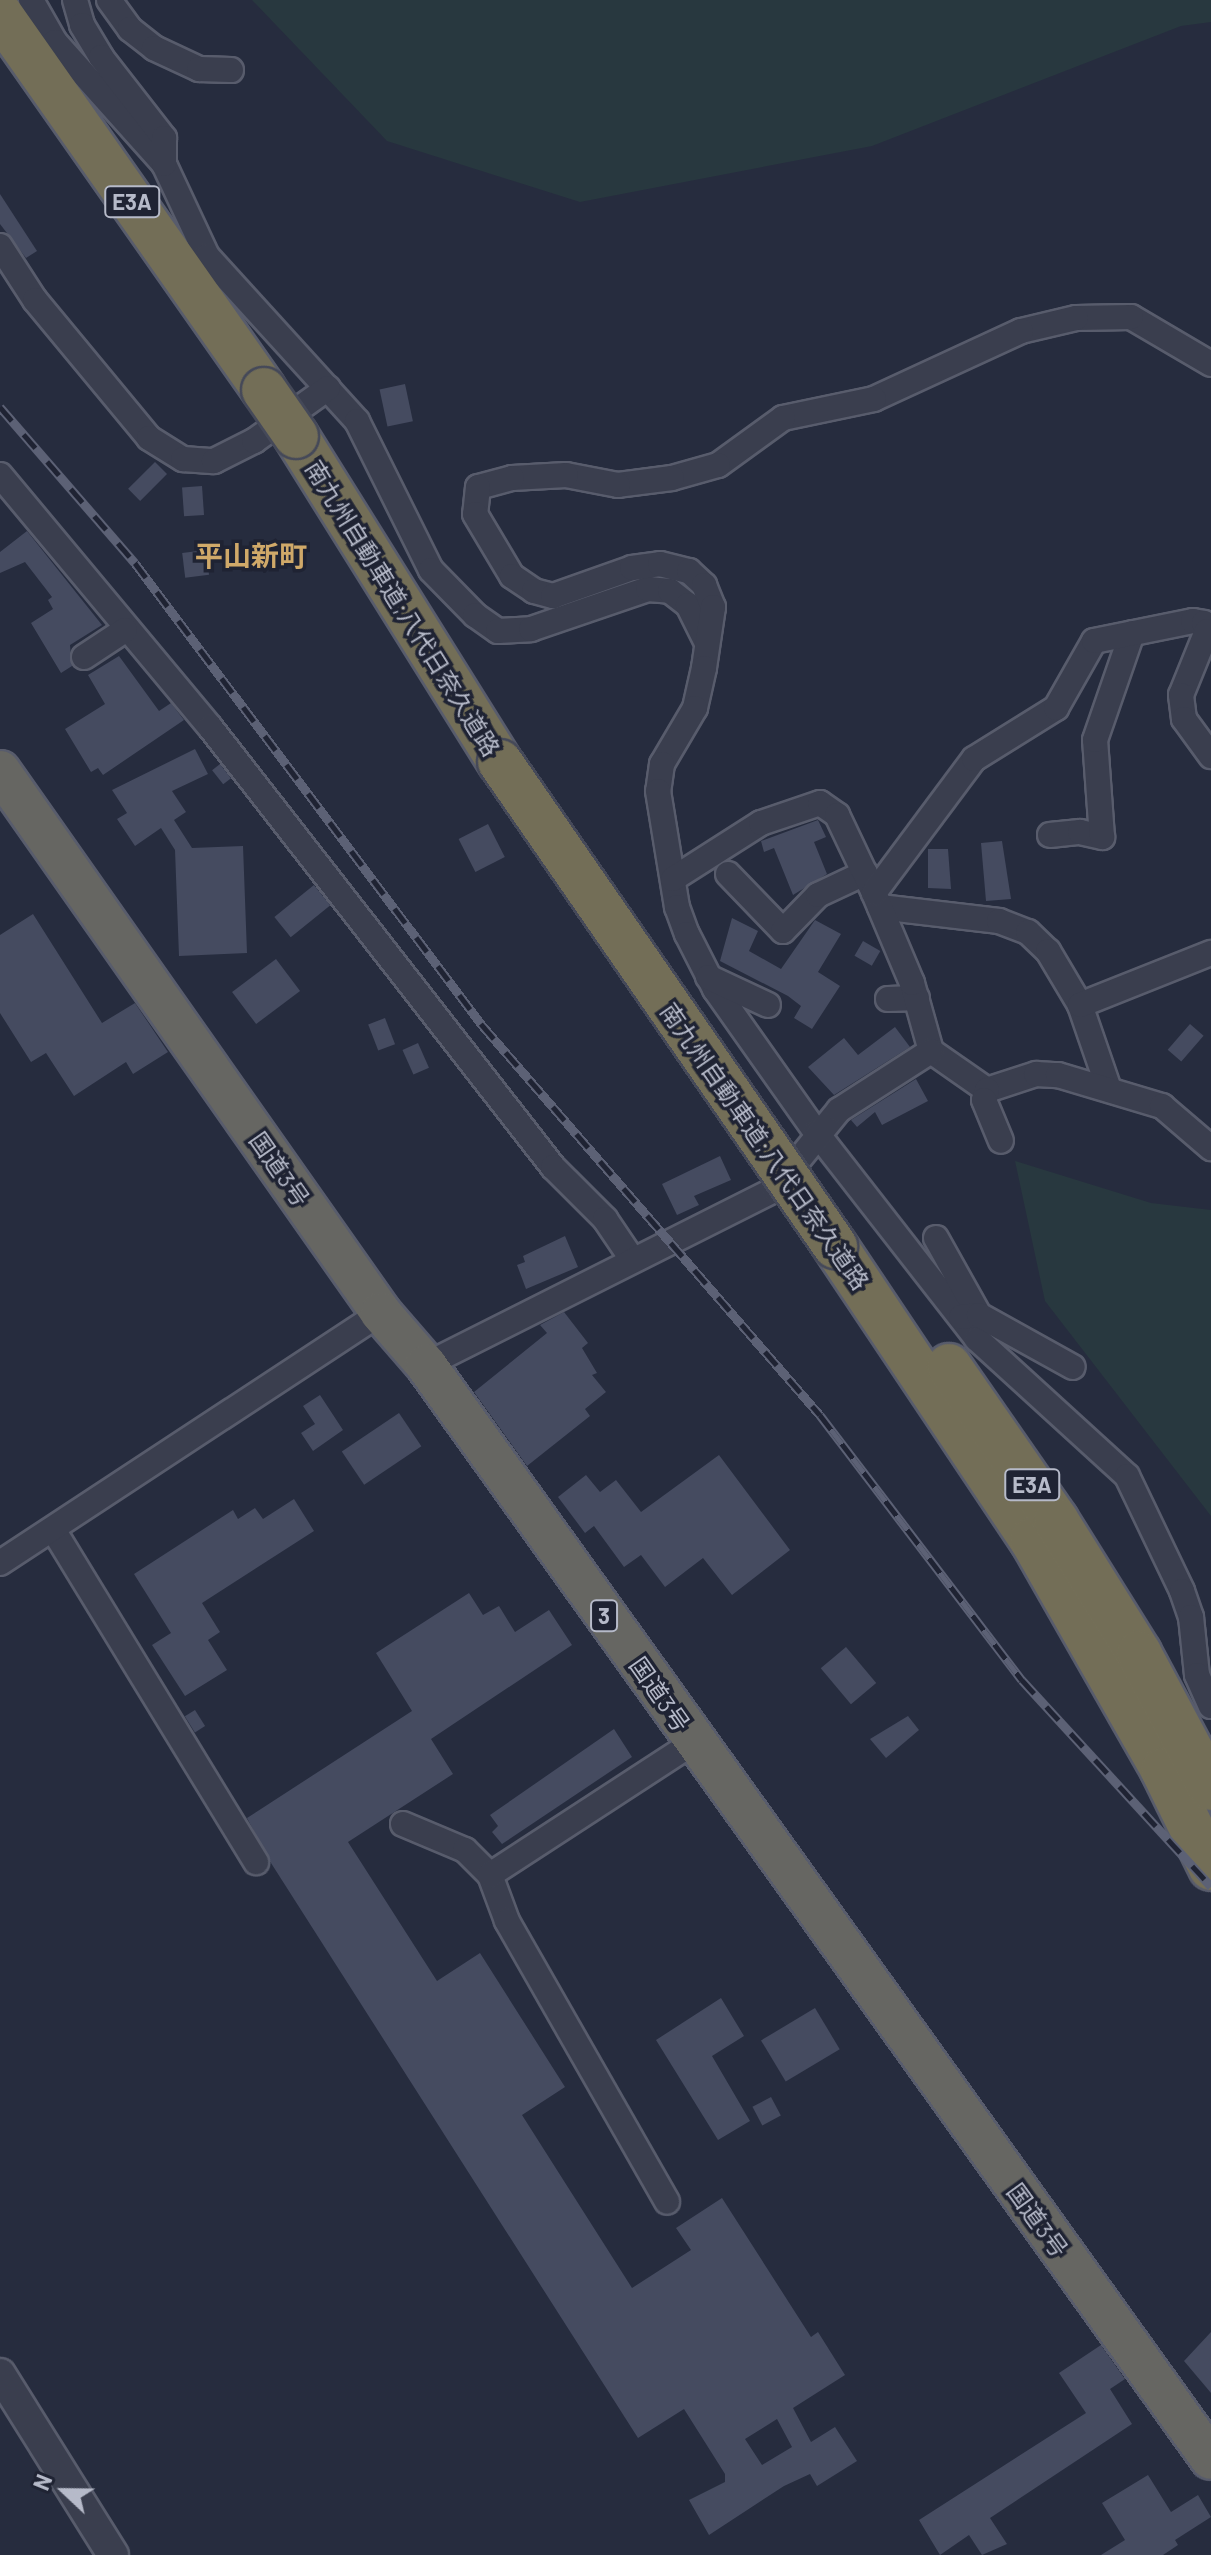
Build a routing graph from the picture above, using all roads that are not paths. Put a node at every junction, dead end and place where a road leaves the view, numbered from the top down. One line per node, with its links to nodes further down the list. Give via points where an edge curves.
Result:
1 (31, 0): 6 (street, via 55,42)
2 (75, 0): 6 (street, via 82,25 101,57 164,138)
3 (109, 0): 5 (street, via 130,29 154,48 199,69)
4 (0, 14): 44 (highway, 南九州自動車道;八代日奈久道路 / E3A, bridge, via 296,436 506,758 844,1239 1032,1540)
5 (231, 70)
6 (164, 164): 9 (street, via 207,256)
7 (0, 246): 9 (street, via 35,300 149,438 183,459 214,461 254,441)
8 (1211, 364): 13 (street, via 1131,317 1076,318 1021,331 874,399 783,418 718,465 688,474 618,485 566,475 512,478 478,487 475,514 512,576 534,591 553,596 632,568 660,564 689,571 704,585 713,607)
9 (328, 388): 13 (street, via 357,421 431,570 498,631 531,629 648,589 670,591 688,605)
10 (0, 475): 11 (street)
11 (125, 630): 14 (street); 34 (street, via 210,727 553,1167 605,1219)
12 (1132, 633): 15 (street, via 1204,623 1207,631 1181,695 1184,719); 17 (street, via 1095,740 1102,837 1080,832); 20 (street, via 1088,644 1056,708 974,759)
13 (706, 641): 19 (street, via 695,708 662,764 658,791)
14 (84, 657)
15 (1211, 756)
16 (0, 771): 35 (highway, 国道3号 / 3)
17 (1050, 835)
18 (728, 874): 20 (street, via 783,931 818,895)
19 (673, 879): 20 (street, via 761,823 820,803 837,815); 22 (street, via 674,924)
20 (873, 891): 23 (street); 26 (street, via 1028,932 1048,951)
21 (1211, 953): 26 (street)
22 (708, 977): 25 (street); 30 (street)
23 (917, 998): 24 (street); 27 (street)
24 (888, 999)
25 (768, 1005)
26 (1080, 1005): 28 (street)
27 (931, 1051): 29 (street); 30 (street, via 839,1110)
28 (1109, 1089): 29 (street, via 1036,1074); 32 (street, via 1162,1106)
29 (987, 1090): 31 (street, via 984,1100)
30 (816, 1132): 34 (street, via 774,1190); 36 (street)
31 (1001, 1141)
32 (1211, 1148)
33 (936, 1238): 36 (street)
34 (632, 1259): 37 (street)
35 (381, 1313): 37 (highway, 国道3号 / 3); 39 (street)
36 (970, 1316): 38 (street); 41 (street, via 977,1339 1127,1476 1182,1591)
37 (426, 1365): 43 (highway, 国道3号 / 3)
38 (1073, 1367)
39 (54, 1531): 40 (street); 46 (street)
40 (0, 1563)
41 (1204, 1665): 42 (street, via 1197,1675)
42 (1211, 1706)
43 (694, 1742): 48 (street); 51 (highway, 国道3号 / 3)
44 (1189, 1770): 47 (highway, 南九州自動車道;八代日奈久道路 / E3A)
45 (403, 1824): 48 (street, via 465,1850)
46 (256, 1862)
47 (1211, 1868)
48 (490, 1875): 49 (street, via 507,1921)
49 (667, 2202)
50 (0, 2374): 52 (street)
51 (1211, 2459)
52 (113, 2555)

